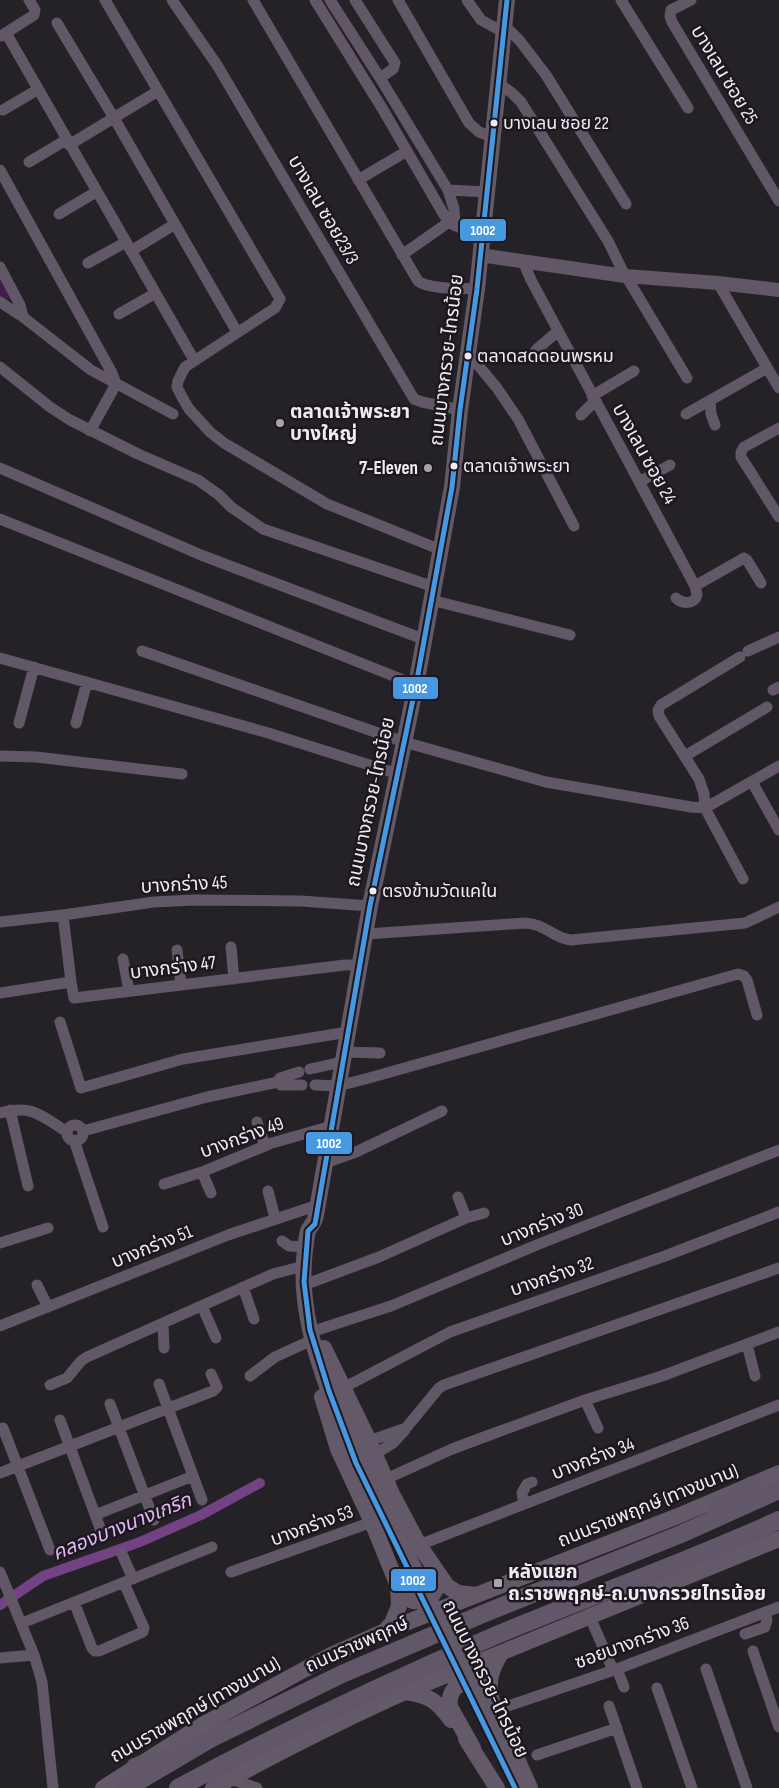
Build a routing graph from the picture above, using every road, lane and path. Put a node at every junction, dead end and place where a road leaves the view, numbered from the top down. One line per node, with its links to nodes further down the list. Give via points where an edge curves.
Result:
1 (29, 0): 15 (street, via 35,10 34,15)
2 (106, 0): 19 (street)
3 (172, 0): 65 (street, บางเลน ซอย23/3, via 217,66 414,399)
4 (253, 0): 28 (street)
5 (315, 0): 25 (street)
6 (330, 0): 16 (street)
7 (354, 0): 16 (street, via 395,63 393,69)
8 (398, 0): 23 (street, via 469,123)
9 (467, 0): 14 (street, via 481,20)
10 (506, 0): 14 (main road, ถนนบางกรวย-ไทรน้อย)
11 (621, 0): 20 (street)
12 (691, 0): 32 (street, บางเลน ซอย 25, via 671,10 672,22)
13 (57, 23): 22 (street)
14 (503, 29): 17 (main road, ถนนบางกรวย-ไทรน้อย); 33 (street, via 520,41 546,75)
15 (3, 35): 18 (street)
16 (380, 78): 29 (street)
17 (497, 82): 23 (main road, ถนนบางกรวย-ไทรน้อย); 44 (street, via 521,102 608,241)
18 (37, 90): 21 (street); 24 (street)
19 (158, 91): 22 (street); 53 (street, via 280,300 275,308)
20 (688, 108)
21 (3, 110)
22 (114, 118): 24 (street); 35 (street)
23 (492, 136): 31 (main road, ถนนบางกรวย-ไทรน้อย)
24 (67, 143): 26 (street); 30 (street)
25 (407, 151): 28 (street); 36 (street)
26 (29, 162)
27 (0, 170): 61 (street, via 108,363)
28 (358, 180): 39 (street)
29 (448, 190): 31 (street); 36 (street, via 454,209)
30 (96, 192): 34 (street); 38 (street)
31 (486, 192): 37 (main road, ถนนบางกรวย-ไทรน้อย)
32 (779, 201)
33 (626, 204)
34 (59, 214)
35 (175, 224): 38 (street); 53 (street)
36 (452, 224): 37 (street); 39 (street)
37 (482, 235): 40 (main road, ถนนบางกรวย-ไทรน้อย)
38 (128, 246): 42 (street); 48 (street)
39 (402, 255): 46 (street, via 423,285)
40 (480, 255): 41 (street); 46 (main road, ถนนบางกรวย-ไทรน้อย)
41 (523, 261): 44 (street); 52 (street, บางเลน ซอย 24)
42 (88, 263)
43 (0, 267): 51 (street)
44 (626, 276): 45 (street); 60 (street)
45 (718, 283): 47 (street); 58 (street)
46 (477, 289): 55 (main road, ถนนบางกรวย-ไทรน้อย)
47 (779, 290)
48 (154, 294): 50 (street); 56 (street)
49 (0, 302): 51 (street)
50 (119, 314)
51 (23, 317): 61 (street, via 84,365)
52 (558, 331): 54 (street); 63 (street, บางเลน ซอย 24)
53 (237, 332): 56 (street)
54 (536, 350)
55 (468, 354): 65 (main road, ถนนบางกรวย-ไทรน้อย); 77 (street, via 518,419)
56 (194, 360): 78 (street, via 180,374 177,387 189,409 224,443 327,504)
57 (0, 367): 71 (street, via 50,407)
58 (767, 368): 62 (street); 64 (street)
59 (634, 371): 63 (street)
60 (687, 378)
61 (116, 384): 66 (street); 71 (street)
62 (779, 388)
63 (594, 398): 68 (street); 74 (street, บางเลน ซอย 24)
64 (710, 401): 67 (street); 69 (street)
65 (460, 410): 78 (main road, ถนนบางกรวย-ไทรน้อย)
66 (173, 414)
67 (686, 414)
68 (581, 415)
69 (715, 425)
70 (779, 428): 75 (street, via 744,447 741,452 741,457)
71 (90, 431): 81 (street, via 198,480 264,530)
72 (670, 465): 74 (street)
73 (0, 468): 85 (street, via 201,555)
74 (640, 482): 80 (street, บางเลน ซอย 24)
75 (779, 517)
76 (0, 519): 90 (street)
77 (574, 526)
78 (441, 550): 81 (main road, ถนนบางกรวย-ไทรน้อย)
79 (761, 583): 80 (street, via 744,558)
80 (695, 586): 82 (street, via 696,598 680,603)
81 (432, 594): 83 (street); 85 (main road, ถนนบางกรวย-ไทรน้อย)
82 (676, 598)
83 (570, 635)
84 (779, 637): 96 (street, via 744,654 660,705 659,716)
85 (423, 639): 90 (main road, ถนนบางกรวย-ไทรน้อย)
86 (142, 651): 94 (street)
87 (0, 658): 88 (street)
88 (34, 667): 89 (street); 92 (street)
89 (87, 682): 93 (street); 99 (street, via 265,732)
90 (416, 685): 94 (main road, ถนนบางกรวย-ไทรน้อย)
91 (767, 707): 96 (street)
92 (19, 723)
93 (76, 723)
94 (404, 742): 99 (main road, ถนนบางกรวย-ไทรน้อย); 101 (street, via 546,782)
95 (0, 756): 98 (street, via 36,757)
96 (685, 756): 101 (street, via 702,786)
97 (779, 766): 100 (street)
98 (182, 774)
99 (398, 774): 104 (main road, ถนนบางกรวย-ไทรน้อย)
100 (752, 782): 101 (street); 102 (street)
101 (706, 808): 103 (street)
102 (779, 830)
103 (743, 879)
104 (370, 906): 106 (street, บางกร่าง 45, via 301,901 194,900 154,902); 108 (main road, ถนนบางกรวย-ไทรน้อย)
105 (779, 906): 108 (street, via 745,923 571,940 525,923)
106 (64, 915): 107 (street, บางกร่าง 45); 114 (street)
107 (0, 922)
108 (366, 934): 112 (main road, ถนนบางกรวย-ไทรน้อย)
109 (231, 947): 113 (street)
110 (176, 950): 115 (street)
111 (123, 959): 117 (street)
112 (361, 965): 113 (street, บางกร่าง 47); 120 (main road, ถนนบางกรวย-ไทรน้อย)
113 (234, 979): 115 (street, บางกร่าง 47)
114 (71, 982): 116 (street); 117 (street, บางกร่าง 47, via 74,998)
115 (181, 985): 117 (street, บางกร่าง 47)
116 (0, 992)
117 (129, 992)
118 (757, 1016): 126 (street, via 747,980 738,974)
119 (60, 1022): 120 (street, via 81,1088 183,1059)
120 (348, 1032): 122 (main road, ถนนบางกรวย-ไทรน้อย)
121 (380, 1053): 122 (street)
122 (343, 1057): 123 (street, via 280,1078); 126 (main road, ถนนบางกรวย-ไทรน้อย)
123 (278, 1082): 124 (street, via 281,1085); 131 (street, via 207,1097 83,1131 71,1126)
124 (302, 1085)
125 (316, 1085): 126 (street)
126 (338, 1086): 130 (main road, ถนนบางกรวย-ไทรน้อย)
127 (442, 1111): 134 (street, via 356,1152)
128 (5, 1112): 131 (street, via 32,1111); 137 (street)
129 (257, 1122): 132 (street)
130 (332, 1126): 132 (street, บางกร่าง 49); 134 (main road, ถนนบางกรวย-ไทรน้อย)
131 (71, 1136): 147 (street)
132 (265, 1146): 135 (street, บางกร่าง 49)
133 (779, 1150): 164 (street, บางกร่าง 30, via 535,1246)
134 (325, 1163): 141 (main road, ถนนบางกรวย-ไทรน้อย)
135 (202, 1172): 136 (street, บางกร่าง 49); 139 (street)
136 (164, 1184)
137 (28, 1186)
138 (268, 1191): 144 (street)
139 (211, 1193)
140 (458, 1197): 145 (street)
141 (318, 1205): 144 (street, บางกร่าง 51); 146 (main road, ถนนบางกรวย-ไทรน้อย)
142 (779, 1212): 172 (street, บางกร่าง 32, via 450,1332)
143 (484, 1213): 145 (street)
144 (275, 1218): 158 (street, บางกร่าง 51)
145 (466, 1218): 154 (street)
146 (315, 1224): 151 (main road, ถนนบางกรวย-ไทรน้อย, via 308,1231); 154 (main road, ถนนบางกรวย-ไทรน้อย, via 318,1233)
147 (103, 1227)
148 (48, 1228): 150 (street)
149 (282, 1241): 151 (street, via 289,1246)
150 (0, 1243)
151 (306, 1247): 152 (main road, ถนนบางกรวย-ไทรน้อย)
152 (304, 1266): 156 (street, via 281,1270); 164 (main road, ถนนบางกรวย-ไทรน้อย, via 308,1320)
153 (779, 1268): 183 (street, via 444,1385 406,1428)
154 (312, 1282): 164 (main road, ถนนบางกรวย-ไทรน้อย)
155 (37, 1285): 158 (street)
156 (244, 1287): 157 (street); 159 (street)
157 (202, 1306): 160 (street); 163 (street)
158 (48, 1307): 161 (street, บางกร่าง 51)
159 (254, 1319)
160 (163, 1323): 166 (street); 171 (street, via 87,1357 66,1378)
161 (0, 1326)
162 (779, 1332): 165 (street)
163 (216, 1338)
164 (316, 1340): 168 (street, บางกร่าง 30, via 276,1357); 172 (main road, via 325,1351); 176 (main road, ถนนบางกรวย-ไทรน้อย); 198 (main road, via 315,1363 320,1392 338,1449)
165 (747, 1344): 169 (street); 173 (street)
166 (164, 1348)
167 (211, 1374): 177 (street, via 217,1387 214,1391)
168 (250, 1376)
169 (755, 1376)
170 (159, 1384): 177 (street)
171 (50, 1385)
172 (342, 1388): 183 (main road)
173 (585, 1400): 181 (street); 188 (street, via 452,1449)
174 (110, 1404): 180 (street)
175 (779, 1406): 194 (street, บางกร่าง 34)
176 (337, 1407): 246 (main road, ถนนบางกรวย-ไทรน้อย, via 356,1463); 247 (main road, ถนนบางกรวย-ไทรน้อย, bridge)
177 (168, 1410): 180 (street); 187 (street)
178 (60, 1420): 182 (street)
179 (3, 1428): 184 (street)
180 (119, 1428): 182 (street); 192 (street)
181 (598, 1428)
182 (70, 1447): 184 (street); 195 (street)
183 (372, 1447): 188 (main road)
184 (18, 1466): 185 (street); 204 (street)
185 (0, 1473)
186 (779, 1473): 190 (main road, ถนนราชพฤกษ์ (ทางขนาน))
187 (193, 1476): 192 (street); 193 (street)
188 (386, 1479): 202 (main road)
189 (532, 1482): 194 (street, via 522,1493)
190 (752, 1485): 199 (main road); 211 (main road, ถนนราชพฤกษ์ (ทางขนาน))
191 (779, 1490): 199 (main road, ถนนราชพฤกษ์)
192 (144, 1496): 195 (street); 196 (street)
193 (202, 1500)
194 (524, 1504): 202 (street, บางกร่าง 34)
195 (96, 1515): 200 (street)
196 (154, 1520)
197 (779, 1520): 233 (main road, via 492,1637)
198 (372, 1522): 208 (street, บางกร่าง 53); 210 (main road)
199 (681, 1534): 232 (main road, ถนนราชพฤกษ์, via 342,1674)
200 (103, 1536)
201 (779, 1539): 215 (main road)
202 (419, 1545): 206 (main road)
203 (212, 1547): 209 (street)
204 (50, 1550)
205 (122, 1554): 209 (street)
206 (430, 1562): 210 (main road, via 437,1580 432,1595 426,1600 409,1599); 211 (main road, via 447,1586 458,1593)
207 (0, 1572): 216 (street)
208 (231, 1572)
209 (128, 1581): 212 (street); 212 (street, via 143,1632 99,1651 92,1648)
210 (398, 1586): 217 (main road, via 399,1606)
211 (479, 1595): 217 (main road, ถนนราชพฤกษ์ (ทางขนาน))
212 (74, 1602): 216 (street)
213 (779, 1607): 214 (street, ซอยบางกร่าง 36)
214 (765, 1612): 218 (street, via 766,1627); 223 (street, ซอยบางกร่าง 36)
215 (590, 1618): 220 (main road); 223 (street)
216 (22, 1623): 221 (street)
217 (385, 1631): 236 (main road, ถนนราชพฤกษ์ (ทางขนาน), via 331,1655 204,1724)
218 (745, 1634)
219 (753, 1651): 230 (street)
220 (501, 1653): 227 (main road); 228 (main road, via 492,1669 490,1692)
221 (34, 1655): 222 (street); 238 (street, via 42,1682)
222 (0, 1658)
223 (615, 1669): 225 (street); 228 (street, ซอยบางกร่าง 36)
224 (706, 1669): 251 (street)
225 (624, 1687)
226 (657, 1688): 250 (street)
227 (405, 1692): 234 (main road, via 421,1694 439,1704); 237 (main road)
228 (494, 1706): 234 (main road, via 475,1684 459,1685 451,1693 452,1713); 248 (main road)
229 (609, 1706): 231 (street)
230 (779, 1727)
231 (617, 1728): 235 (street); 249 (street)
232 (210, 1739): 236 (main road); 240 (main road, ถนนราชพฤกษ์)
233 (260, 1744): 241 (main road); 242 (main road)
234 (473, 1748): 245 (main road)
235 (537, 1754)
236 (135, 1767): 239 (main road, ถนนราชพฤกษ์ (ทางขนาน))
237 (230, 1779): 243 (main road); 244 (street)
238 (53, 1788)
239 (103, 1788)
240 (127, 1788)
241 (178, 1788)
242 (204, 1788)
243 (213, 1788)
244 (257, 1788)
245 (497, 1788)
246 (515, 1788)
247 (520, 1788)
248 (530, 1788)
249 (638, 1788)
250 (692, 1788)
251 (747, 1788)

